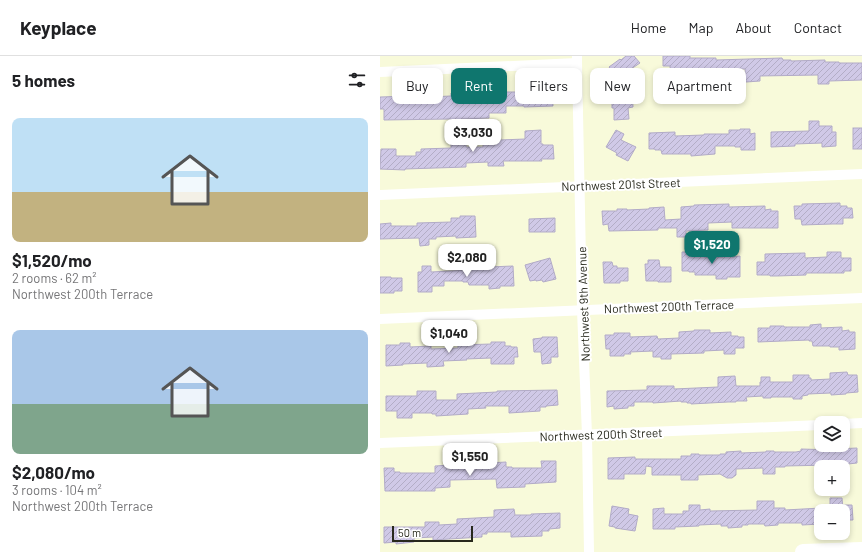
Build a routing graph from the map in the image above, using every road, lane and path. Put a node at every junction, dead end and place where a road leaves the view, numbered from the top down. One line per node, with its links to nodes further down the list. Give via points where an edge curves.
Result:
1 (577, 60): 2 (street); 4 (street, Northwest 9th Avenue)
2 (380, 72)
3 (862, 174): 4 (street, Northwest 201st Street)
4 (580, 186): 5 (street, Northwest 201st Street); 7 (street, Northwest 9th Avenue)
5 (380, 195)
6 (862, 298): 7 (street, Northwest 200th Terrace)
7 (582, 310): 8 (street, Northwest 200th Terrace); 12 (street, Northwest 9th Avenue)
8 (380, 319)
9 (862, 423): 10 (street)
10 (850, 424)
11 (814, 425): 12 (street, Northwest 200th Street)
12 (588, 435): 13 (street, Northwest 200th Street); 15 (street, Northwest 9th Avenue)
13 (380, 443)
14 (862, 550): 16 (main road)
15 (589, 552)
16 (803, 552)

